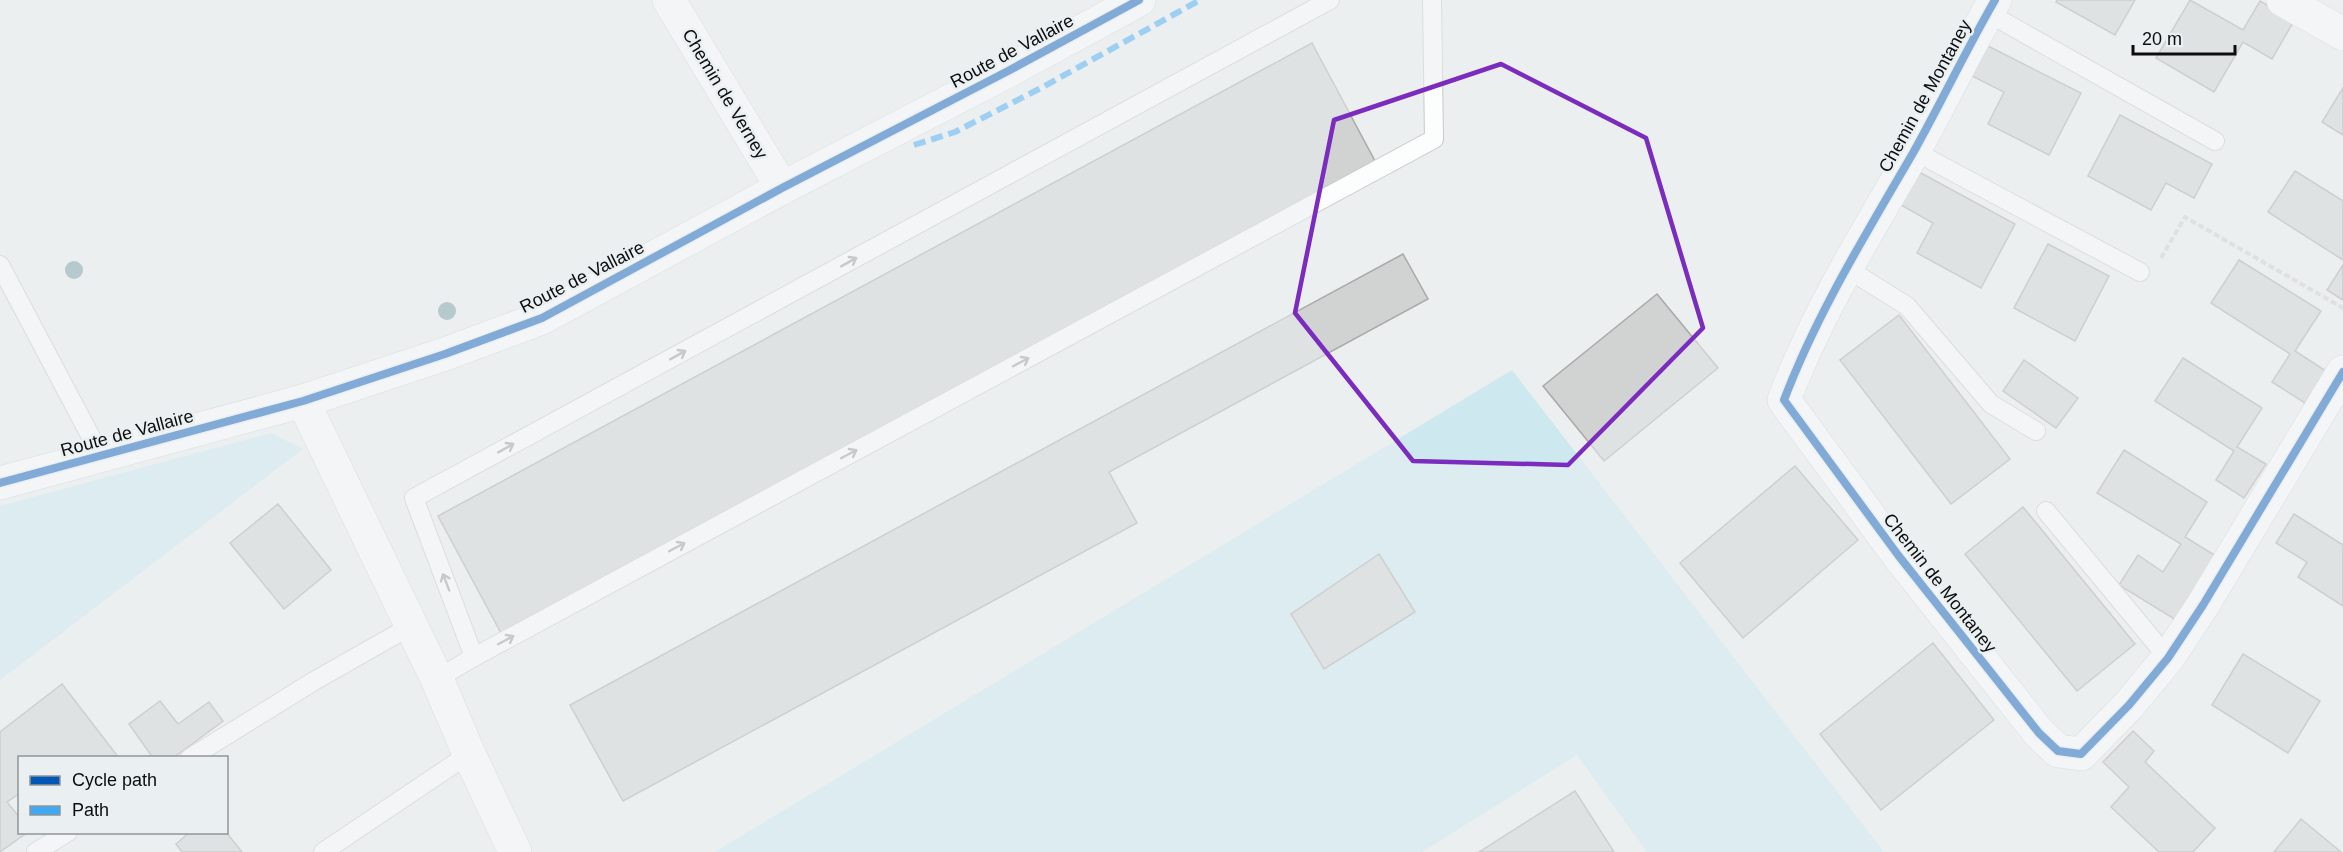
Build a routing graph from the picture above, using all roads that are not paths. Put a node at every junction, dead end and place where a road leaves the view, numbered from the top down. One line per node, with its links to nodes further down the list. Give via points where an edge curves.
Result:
1 (669, 0): 10 (street, Chemin de Verney)
2 (1139, 0): 10 (street, Route de Vallaire)
3 (1330, 0): 21 (lane, one-way to 3, via 414,498)
4 (1432, 0): 21 (lane, one-way to 4, via 1434,139)
5 (2283, 0): 7 (street)
6 (1991, 7): 8 (lane); 9 (street, Chemin de Montaney)
7 (2343, 34)
8 (2214, 141)
9 (1914, 151): 12 (street, Chemin de Montaney); 13 (lane)
10 (782, 188): 15 (street, Route de Vallaire, via 542,318)
11 (0, 266): 17 (lane)
12 (1846, 268): 16 (lane, via 1907,306 1991,404); 22 (street, Chemin de Montaney, via 1802,353 1784,400 1898,555 2039,733 2058,751 2081,754)
13 (2140, 272)
14 (2343, 372): 22 (street, Chemin de Montaney)
15 (303, 401): 17 (street, Route de Vallaire); 20 (street)
16 (2036, 431)
17 (101, 456): 18 (street, Route de Vallaire)
18 (0, 483)
19 (2046, 511): 22 (lane)
20 (411, 626): 23 (street); 25 (lane)
21 (474, 657): 23 (lane)
22 (2168, 658)
23 (437, 679): 24 (street)
24 (469, 754): 28 (lane); 29 (street)
25 (193, 756)
26 (65, 834): 27 (lane)
27 (36, 852)
28 (323, 852)
29 (515, 852)

